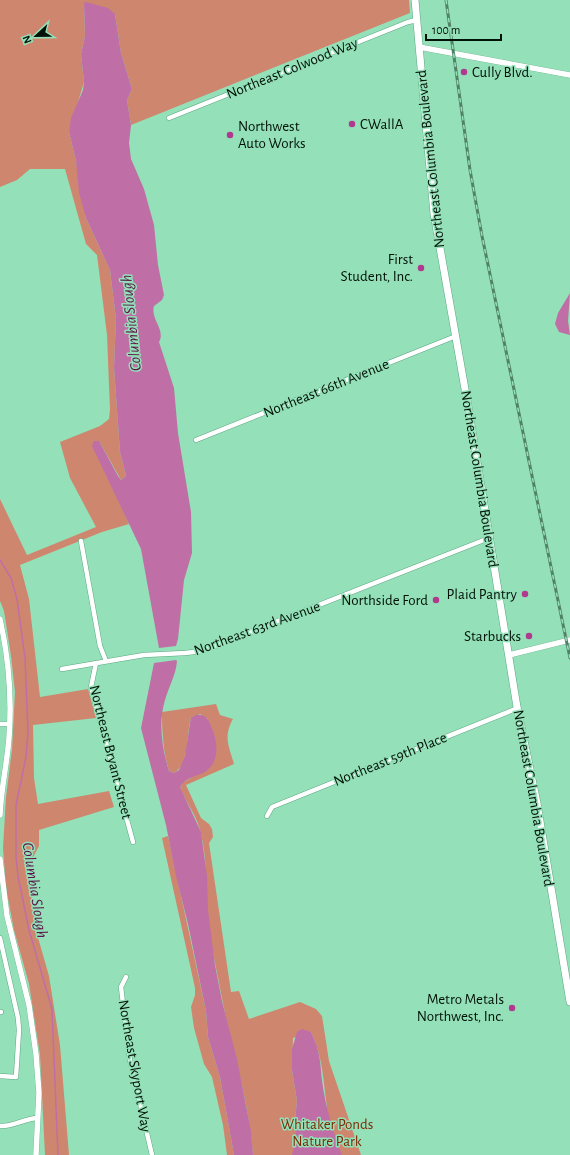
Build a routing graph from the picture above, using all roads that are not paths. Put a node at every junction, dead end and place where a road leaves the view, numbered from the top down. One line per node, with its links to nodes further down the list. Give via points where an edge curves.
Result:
1 (415, 0): 2 (main road, Northeast Columbia Boulevard)
2 (417, 20): 3 (main road, Northeast Columbia Boulevard); 5 (street, Northeast Colwood Way)
3 (419, 47): 4 (street); 6 (main road, Northeast Columbia Boulevard, via 432,201)
4 (570, 74)
5 (169, 118)
6 (456, 336): 7 (street, Northeast 66th Avenue); 8 (main road, Northeast Columbia Boulevard)
7 (196, 440)
8 (489, 538): 12 (main road, Northeast Columbia Boulevard); 13 (street, Northeast 63rd Avenue, via 202,651 144,655)
9 (81, 541): 13 (street, Northeast Bryant Street, via 100,646)
10 (0, 619): 18 (street, via 9,671)
11 (570, 640): 12 (street)
12 (509, 655): 16 (main road, Northeast Columbia Boulevard)
13 (106, 661): 14 (street, Northeast 63rd Avenue)
14 (96, 663): 15 (street, Northeast 63rd Avenue); 21 (street, Northeast Bryant Street, via 92,687)
15 (62, 669)
16 (518, 708): 20 (street, Northeast 59th Place, via 272,807); 25 (main road, Northeast Columbia Boulevard, via 537,803)
17 (0, 724): 18 (street)
18 (10, 724): 19 (street)
19 (0, 814)
20 (267, 816)
21 (133, 842)
22 (0, 859): 27 (street, via 7,916 31,1017 38,1073)
23 (0, 938): 26 (street, via 19,1030 16,1077)
24 (126, 977): 30 (street, Northeast Skyport Way, via 121,987 130,1060)
25 (570, 1002)
26 (0, 1076)
27 (38, 1118): 28 (street, via 27,1118 22,1122); 29 (street)
28 (0, 1126)
29 (36, 1155)
30 (152, 1155)

